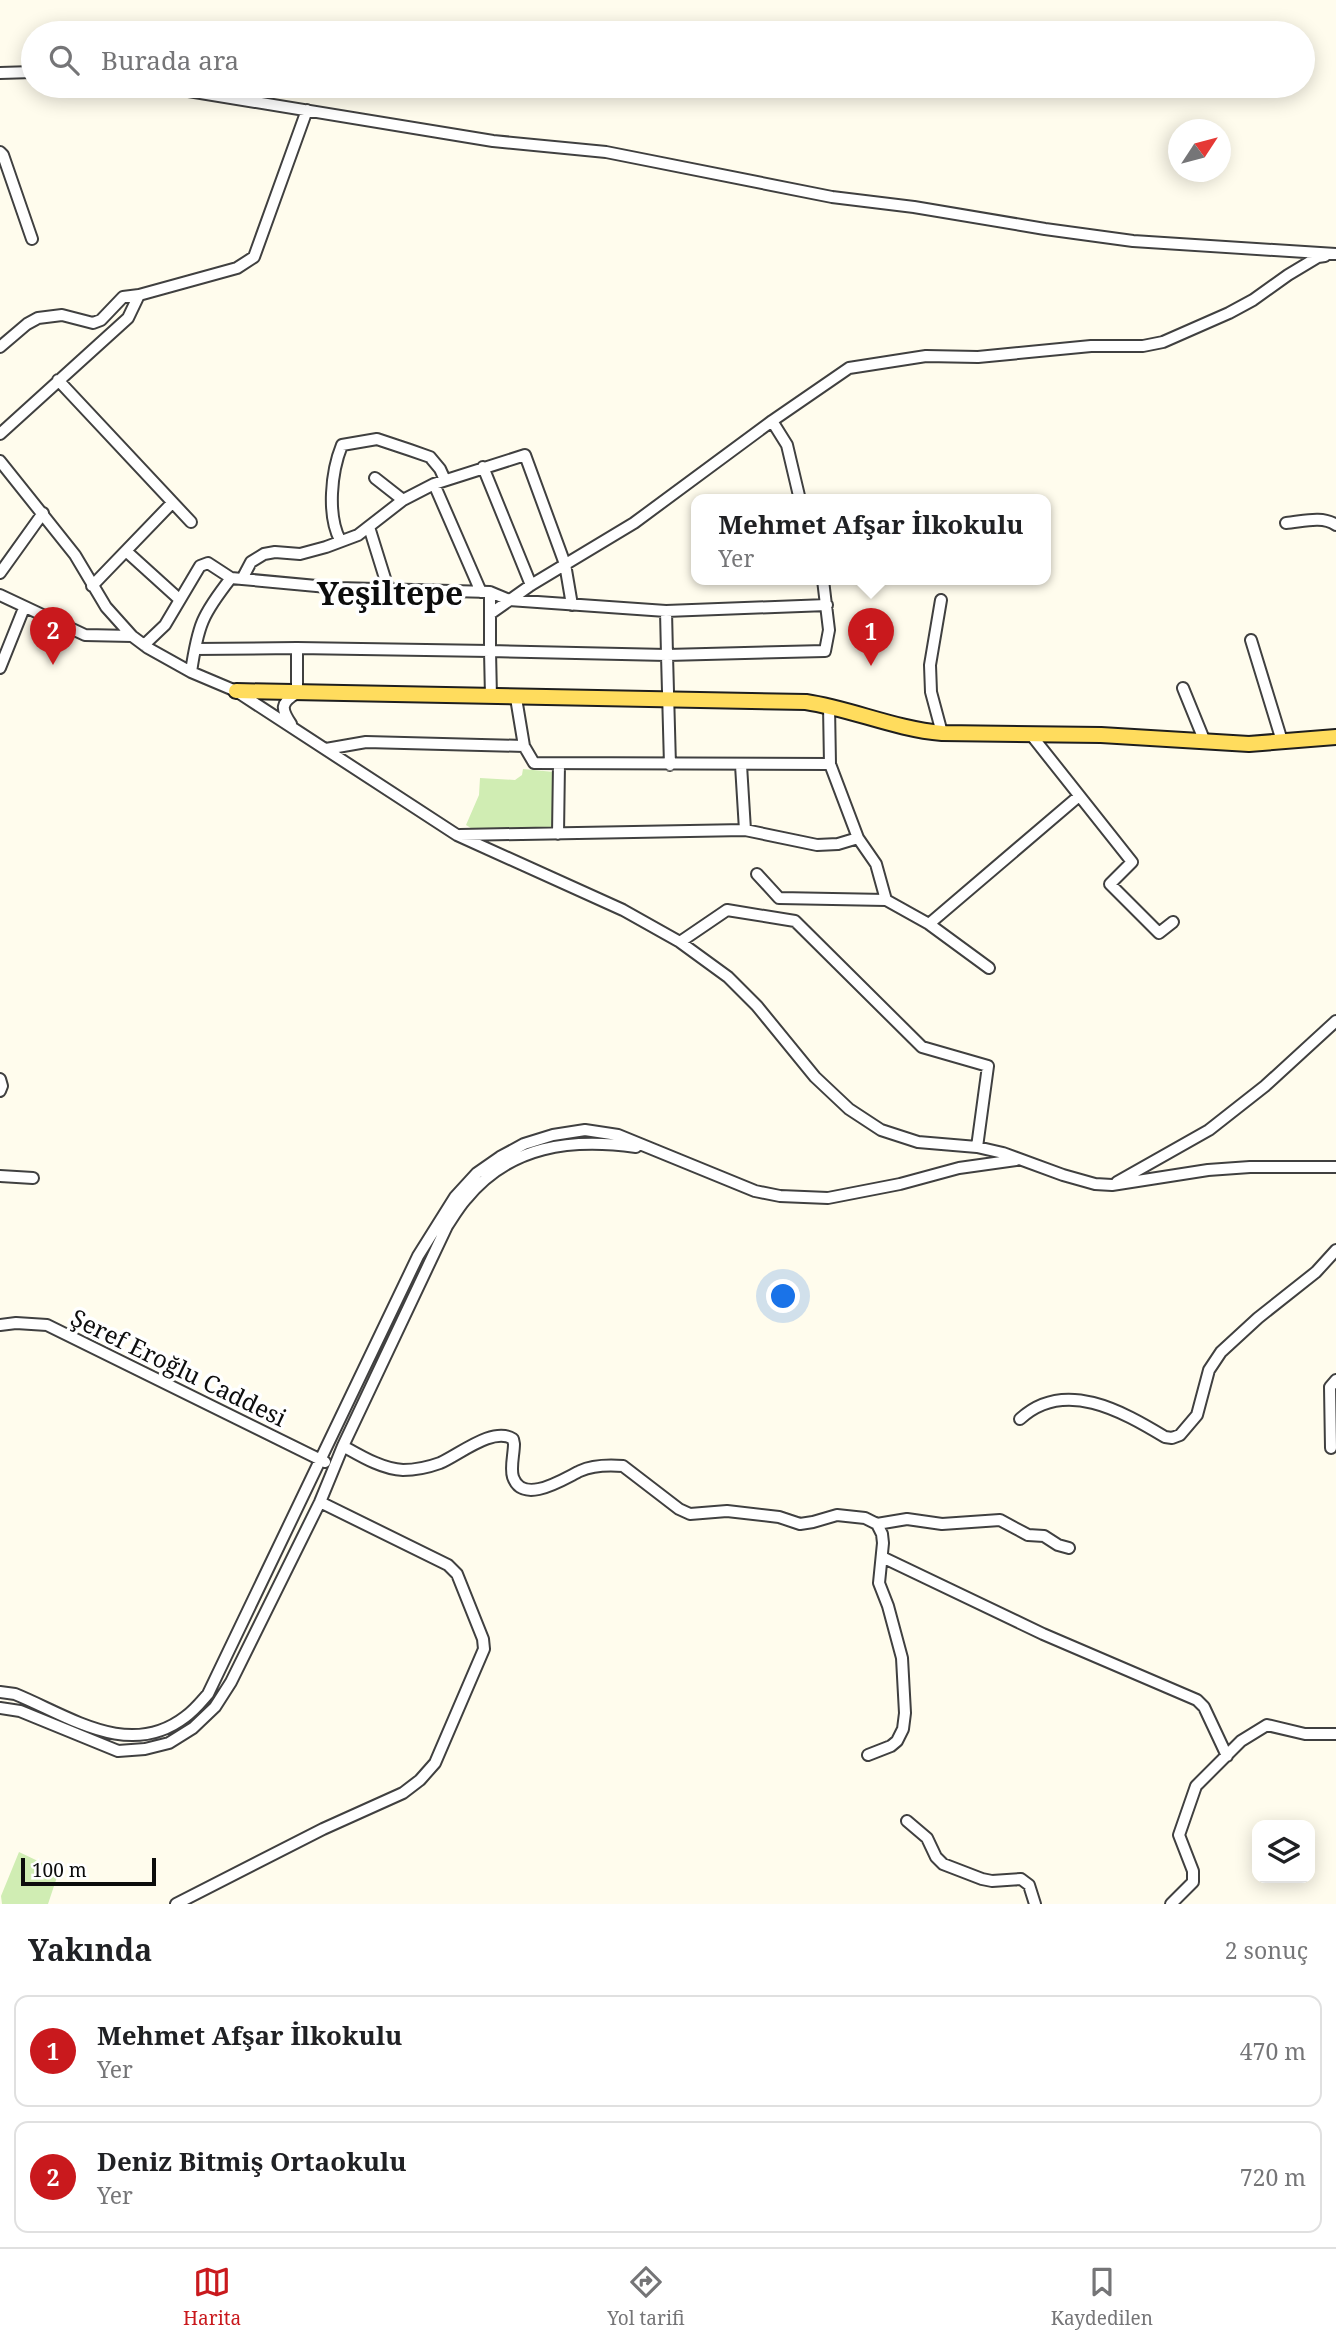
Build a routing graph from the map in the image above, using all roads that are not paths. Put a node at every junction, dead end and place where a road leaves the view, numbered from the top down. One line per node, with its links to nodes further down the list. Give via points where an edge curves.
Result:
1 (21, 72): 2 (street)
2 (0, 73)
3 (232, 98): 4 (street)
4 (307, 110): 7 (street, via 493,141 606,152 832,197 1070,233); 8 (street, via 254,257 237,268)
5 (0, 152): 6 (street)
6 (32, 239)
7 (1334, 254): 11 (street, via 1318,257 1253,300 1163,342 978,357 926,355 849,368)
8 (139, 295): 9 (street, via 123,297 93,323 62,315 38,318); 10 (street, via 128,318)
9 (0, 347)
10 (58, 380): 12 (street); 19 (street)
11 (772, 421): 17 (street, via 787,445); 27 (street, via 634,523)
12 (0, 434)
13 (0, 461): 20 (street)
14 (484, 467): 16 (street); 27 (street, via 525,455); 30 (street)
15 (375, 478): 18 (street)
16 (440, 482): 18 (street); 25 (street, via 440,469 430,457 377,439 342,445 332,507); 34 (street)
17 (799, 494)
18 (403, 500): 24 (street)
19 (172, 503): 21 (street); 26 (street)
20 (43, 513): 28 (street); 32 (street)
21 (191, 522)
22 (1286, 523): 23 (street, via 1322,520)
23 (1336, 525)
24 (369, 527): 25 (street); 33 (street)
25 (340, 540): 29 (street, via 300,554 264,554)
26 (126, 551): 32 (street); 36 (street)
27 (565, 564): 30 (street); 39 (street)
28 (0, 573)
29 (237, 579): 33 (street); 36 (street, via 205,563); 48 (street, via 209,606)
30 (531, 585): 37 (street)
31 (825, 585): 40 (street)
32 (92, 586): 44 (street)
33 (388, 588): 34 (street)
34 (486, 592): 37 (street); 43 (street)
35 (0, 595): 41 (street)
36 (179, 599): 46 (street, via 165,625)
37 (509, 600): 39 (street); 43 (street)
38 (942, 600): 61 (street, via 930,665 931,692)
39 (572, 605): 42 (street)
40 (827, 605): 42 (street); 50 (street, via 825,651)
41 (24, 608): 44 (street, via 85,635); 51 (street)
42 (666, 611): 50 (street)
43 (490, 614): 49 (street)
44 (132, 636): 46 (street)
45 (1251, 640): 64 (street)
46 (144, 645): 52 (street)
47 (297, 648): 48 (street); 49 (street); 55 (street)
48 (195, 649): 52 (street)
49 (490, 651): 50 (street); 56 (street)
50 (667, 654): 58 (street)
51 (0, 668)
52 (191, 672): 54 (street)
53 (1183, 688): 65 (street)
54 (236, 691): 55 (main road); 60 (street)
55 (297, 693): 56 (main road); 60 (street, via 288,698 284,708)
56 (491, 696): 57 (main road)
57 (516, 698): 58 (main road); 66 (street)
58 (669, 699): 59 (main road); 70 (street)
59 (829, 706): 61 (main road); 69 (street)
60 (294, 729): 67 (street)
61 (942, 733): 62 (main road)
62 (1032, 736): 65 (main road); 72 (street)
63 (1336, 737): 64 (main road)
64 (1282, 741): 65 (main road)
65 (1205, 742)
66 (524, 746): 67 (street, via 366,741); 68 (street, via 534,764)
67 (326, 749): 75 (street)
68 (559, 764): 70 (street); 74 (street)
69 (830, 764): 71 (street); 76 (street)
70 (670, 765): 71 (street)
71 (741, 765): 73 (street)
72 (1079, 796): 79 (street, via 1132,862 1110,884 1159,933); 80 (street)
73 (745, 830): 74 (street); 76 (street, via 817,845)
74 (558, 834): 75 (street)
75 (457, 835): 81 (street, via 623,910)
76 (858, 838): 78 (street, via 876,864)
77 (757, 874): 78 (street, via 779,898)
78 (886, 900): 80 (street)
79 (1173, 922)
80 (929, 925): 82 (street)
81 (680, 942): 86 (street, via 728,977 849,1109 881,1130 918,1142); 86 (street, via 727,910 795,921 922,1047 988,1066)
82 (989, 968)
83 (1336, 1021): 92 (street, via 1209,1130)
84 (0, 1079): 85 (street)
85 (0, 1091)
86 (977, 1147): 88 (street)
87 (650, 1149): 88 (street, via 755,1191 828,1198 959,1168); 97 (street, via 576,1144 533,1151 507,1164 475,1190 447,1226); 99 (street, via 618,1135 585,1130 524,1144 477,1173 455,1197 418,1256)
88 (1017, 1160): 92 (street)
89 (1336, 1167): 92 (street, via 1208,1170)
90 (0, 1177): 91 (street)
91 (33, 1178)
92 (1112, 1185)
93 (1336, 1250): 96 (street, via 1221,1352 1209,1370 1198,1415 1180,1435 1165,1437 1095,1402 1079,1399 1048,1402)
94 (0, 1325): 99 (street, Şeref Eroğlu Caddesi, via 47,1325)
95 (1336, 1380): 98 (street, via 1329,1387)
96 (1020, 1419)
97 (343, 1446): 100 (street); 102 (street, via 388,1467 414,1469 436,1465 475,1443 508,1436 514,1444 512,1476 527,1489 551,1486 581,1470 623,1466 690,1514 727,1511 800,1524 837,1515 865,1517)
98 (1331, 1448)
99 (321, 1460): 100 (street, Şeref Eroğlu Caddesi); 105 (street, via 208,1694 184,1718 156,1732 131,1737 101,1732 15,1694)
100 (334, 1467): 101 (street)
101 (320, 1502): 106 (street, via 231,1682 215,1707 193,1728 169,1743 118,1751); 111 (street, via 448,1565 457,1574 484,1649 435,1763 421,1780)
102 (877, 1524): 103 (street, via 1000,1520); 104 (street)
103 (1069, 1548)
104 (882, 1557): 108 (street, via 878,1583 901,1658 905,1713 897,1741); 109 (street, via 1043,1634 1197,1700)
105 (0, 1692)
106 (0, 1708)
107 (1336, 1734): 109 (street, via 1305,1734 1266,1725)
108 (868, 1755)
109 (1227, 1756): 113 (street, via 1196,1786 1179,1835 1193,1882)
110 (907, 1821): 112 (street, via 927,1838 943,1864 992,1881 1021,1879 1029,1885)
111 (176, 1904)
112 (1035, 1904)
113 (1171, 1904)

